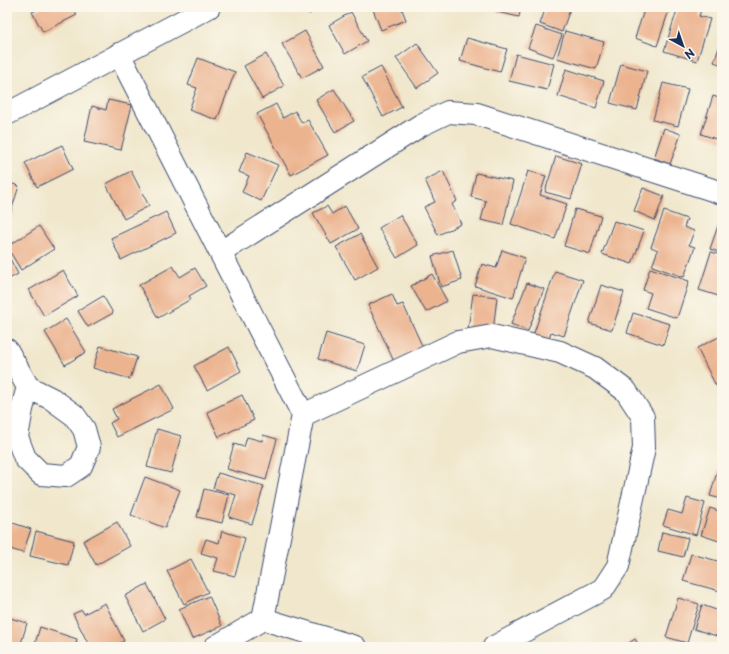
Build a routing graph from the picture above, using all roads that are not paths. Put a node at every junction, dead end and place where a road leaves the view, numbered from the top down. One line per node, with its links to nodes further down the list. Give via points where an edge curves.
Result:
1 (208, 7): 2 (street)
2 (119, 54): 3 (street); 5 (street)
3 (7, 114)
4 (722, 193): 5 (street, via 477,114 448,112 421,125)
5 (221, 252): 8 (street)
6 (7, 350): 7 (street)
7 (28, 387)
8 (303, 415): 9 (street); 12 (street, via 458,342 492,336 560,352 595,368 626,391 643,417 644,448 618,566 603,588)
9 (263, 619): 10 (street); 11 (street)
10 (214, 647)
11 (356, 647)
12 (494, 647)

